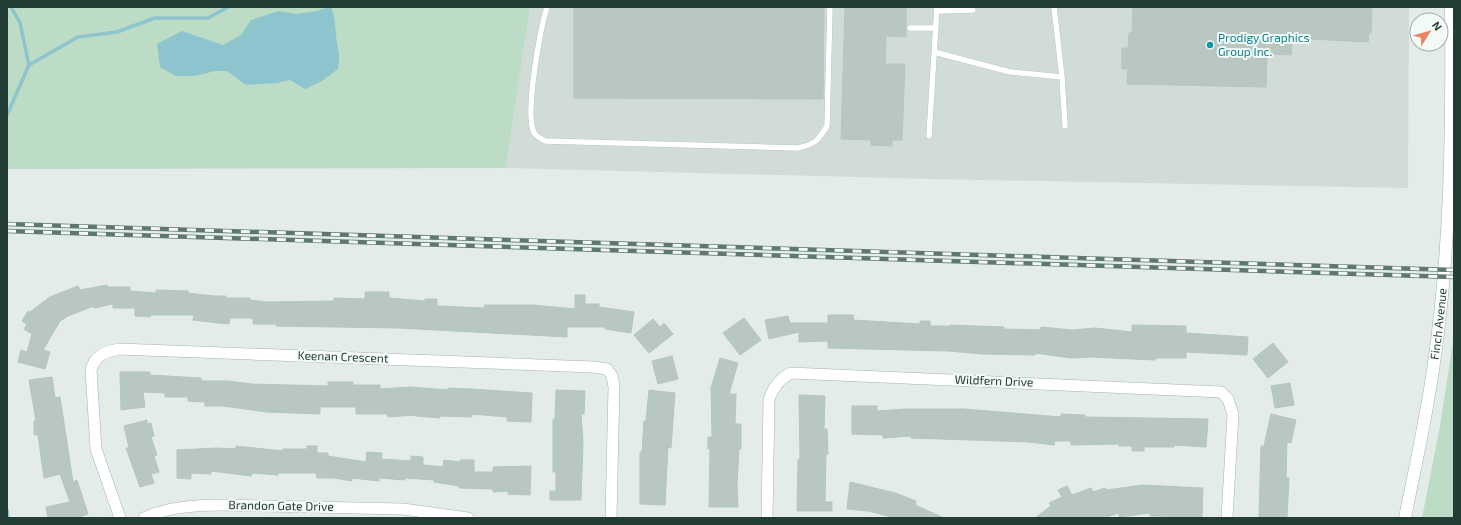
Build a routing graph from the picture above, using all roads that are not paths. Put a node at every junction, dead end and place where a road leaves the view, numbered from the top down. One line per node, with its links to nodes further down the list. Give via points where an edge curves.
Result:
1 (547, 7): 2 (lane, via 535,62 531,120 535,134 545,141 798,148 811,145 820,138 827,126)
2 (830, 7)
3 (1054, 7): 10 (lane)
4 (1451, 7): 20 (main road, Finch Avenue, via 1451,155 1443,281 1434,363)
5 (937, 9): 6 (lane); 8 (lane)
6 (973, 10)
7 (910, 28): 8 (lane)
8 (936, 28): 9 (lane)
9 (934, 52): 10 (lane, via 1010,72); 12 (lane)
10 (1062, 77): 11 (lane)
11 (1065, 126)
12 (929, 136)
13 (402, 513): 15 (street, Brandon Gate Drive, via 199,505); 16 (street, Brandon Gate Drive)
14 (120, 518): 17 (street, Keenan Crescent, via 96,449 90,370 100,355 119,349 593,366 607,369 612,376 614,387)
15 (144, 518)
16 (468, 518)
17 (611, 518)
18 (767, 518): 19 (street, Wildfern Drive, via 770,399 773,388 791,373 1221,392 1228,399 1233,414)
19 (1227, 518)
20 (1405, 518)

